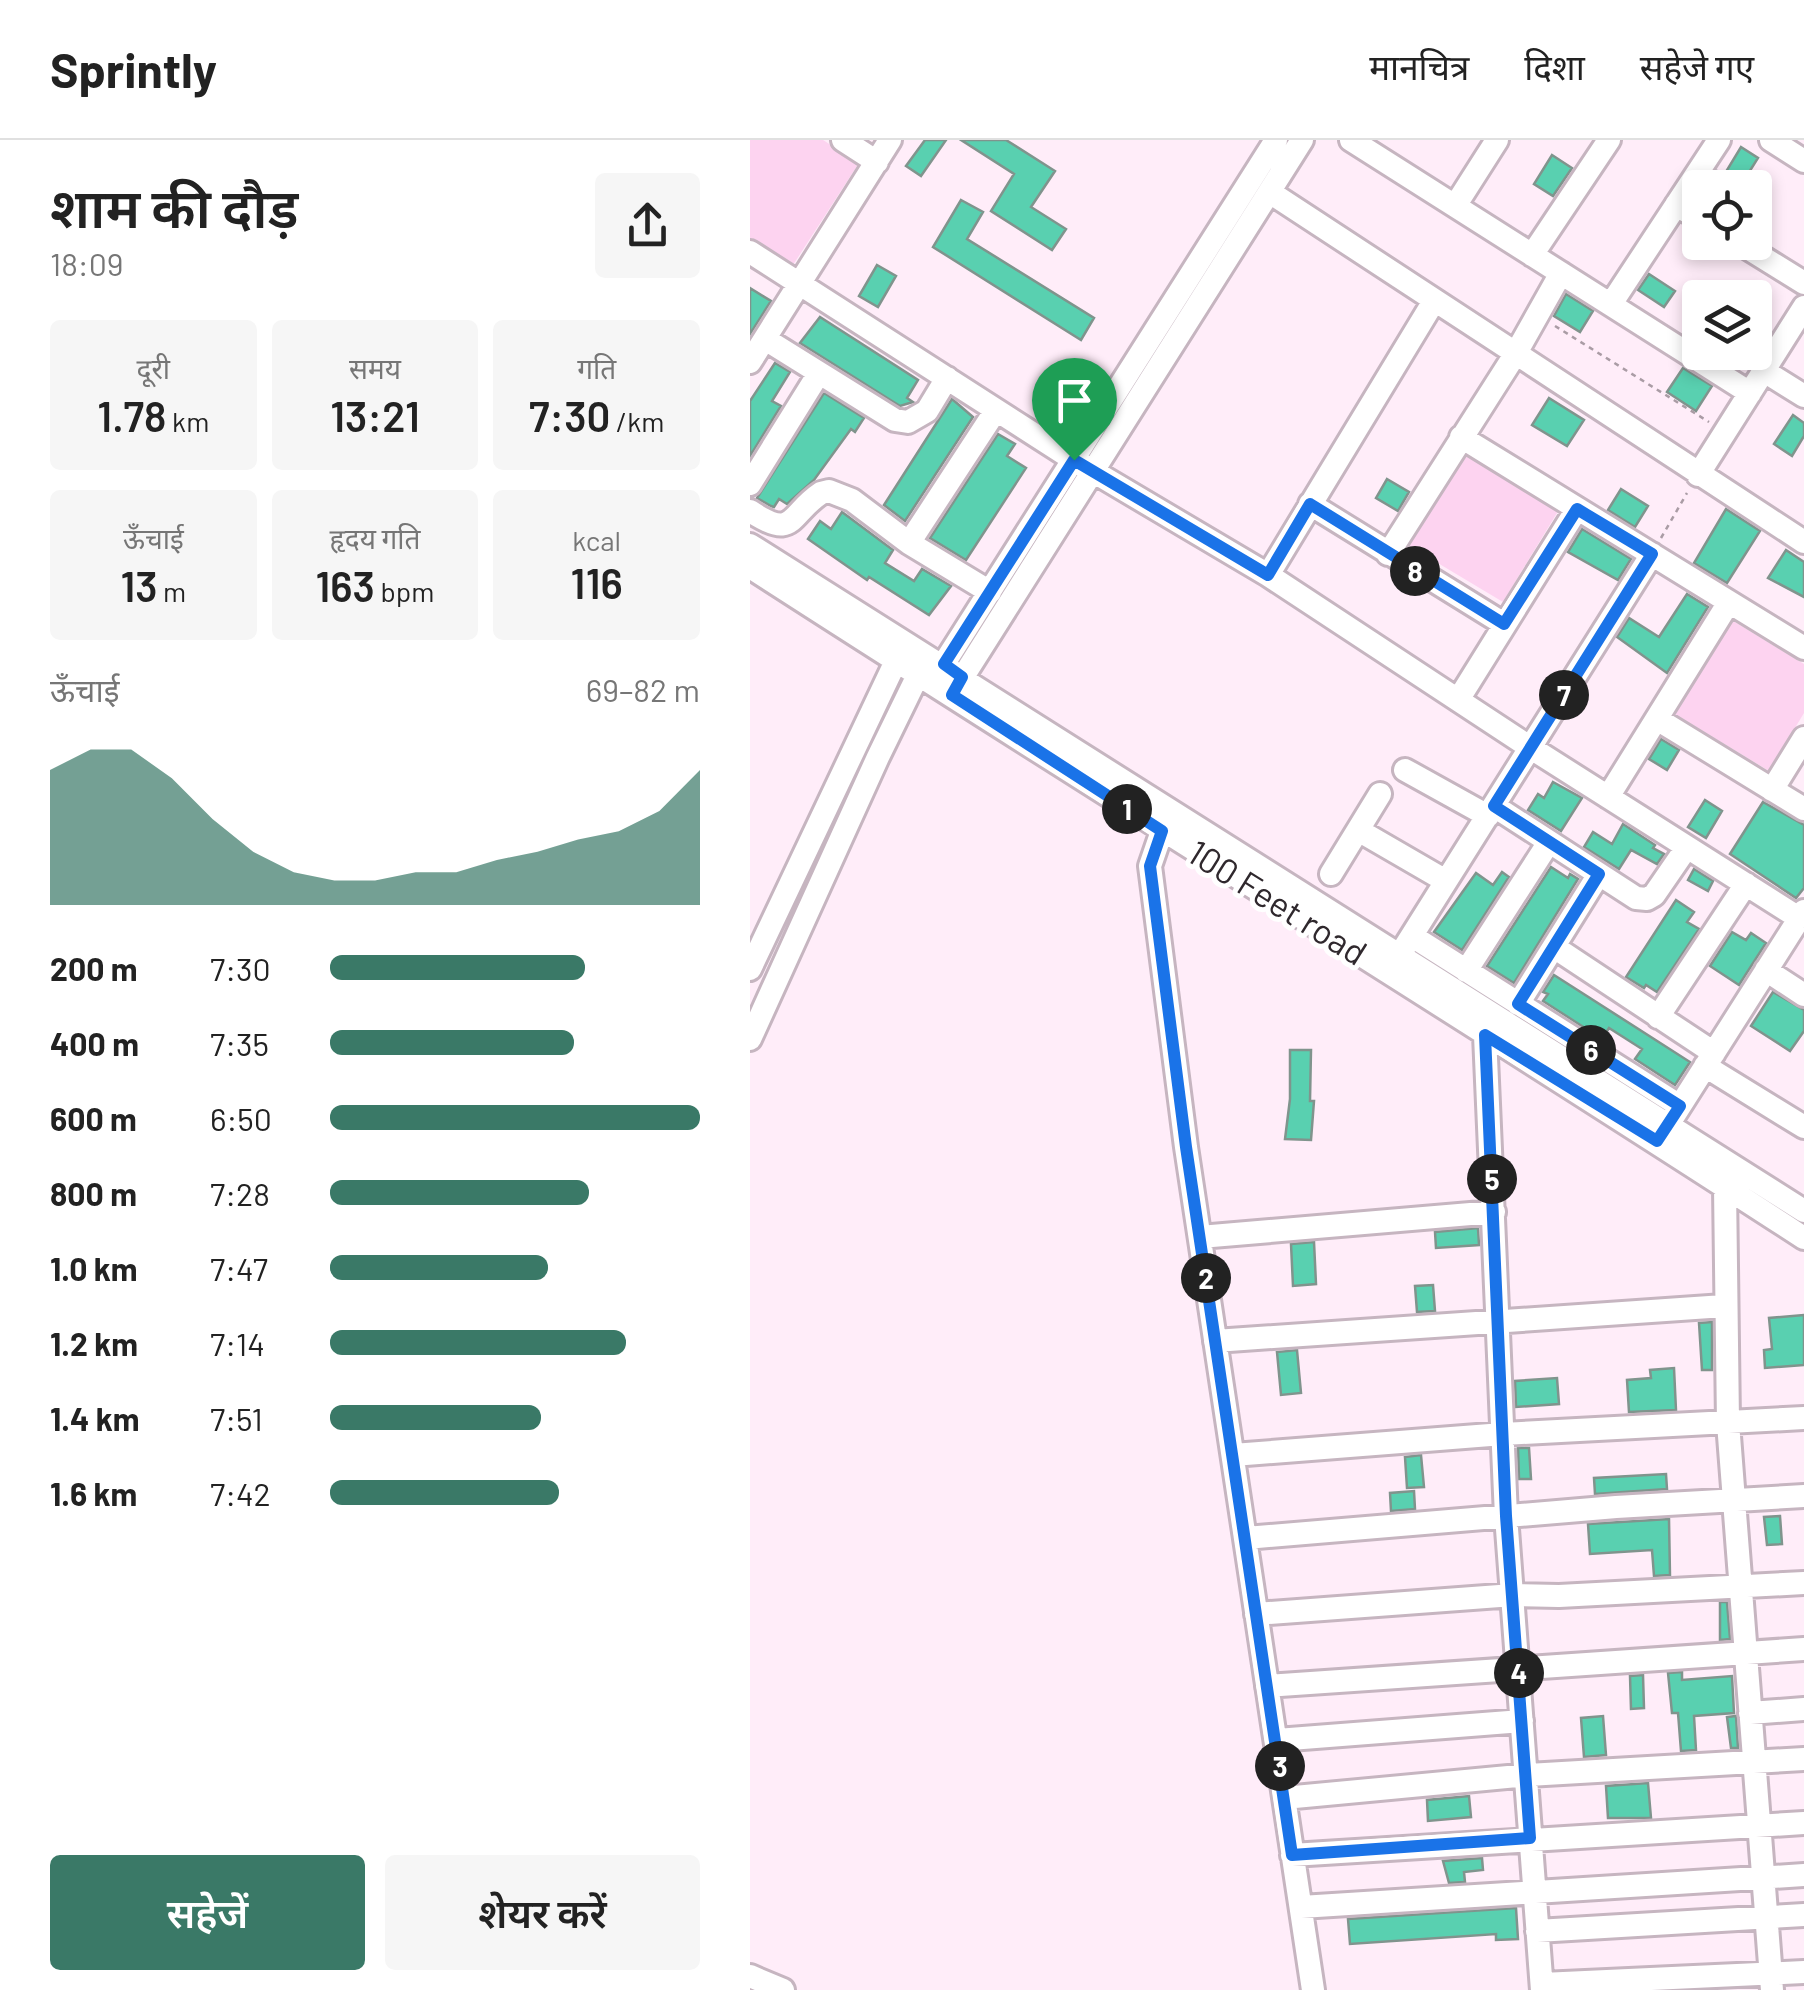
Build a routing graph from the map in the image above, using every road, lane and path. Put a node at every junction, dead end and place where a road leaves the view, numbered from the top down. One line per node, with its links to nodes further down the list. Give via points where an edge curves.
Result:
1 (843, 140): 10 (street)
2 (890, 140): 10 (street)
3 (1351, 140): 13 (street)
4 (1497, 140): 13 (street)
5 (1609, 140): 16 (street)
6 (1719, 140): 12 (street)
7 (1771, 140): 9 (street)
8 (1285, 147): 11 (street); 36 (street)
9 (1804, 161)
10 (877, 162): 20 (street)
11 (1271, 193): 21 (street); 36 (street)
12 (1676, 205): 14 (street); 22 (street)
13 (1455, 206): 16 (street)
14 (1682, 209)
15 (750, 252): 20 (street)
16 (1532, 255): 18 (street)
17 (1768, 260): 19 (street)
18 (1561, 273): 22 (street); 24 (street)
19 (1804, 282)
20 (799, 284): 25 (street); 30 (street)
21 (1434, 301): 26 (street); 39 (street)
22 (1610, 304): 31 (street)
23 (1803, 312): 28 (street)
24 (1537, 314): 26 (street); 34 (path)
25 (764, 339): 27 (street); 29 (street)
26 (1516, 353): 35 (street); 37 (street)
27 (750, 362)
28 (1764, 371): 31 (street); 32 (street)
29 (819, 373): 30 (street, via 908,422 928,411); 38 (street)
30 (946, 378): 33 (street)
31 (1750, 393): 34 (street)
32 (1804, 396)
33 (996, 410): 36 (street); 43 (street)
34 (1725, 432): 37 (street)
35 (1461, 437): 40 (street); 45 (street)
36 (1083, 465): 48 (street); 49 (street); 54 (street)
37 (1698, 475): 42 (street); 46 (path)
38 (750, 484)
39 (1310, 504): 45 (street); 48 (street)
40 (1577, 509): 46 (street); 51 (street)
41 (750, 511): 43 (street, via 768,523 788,525 811,499 829,491 852,500)
42 (1804, 542)
43 (910, 544): 49 (street)
44 (750, 545): 54 (street, 100 Feet road)
45 (1388, 554): 51 (street)
46 (1652, 554): 50 (street); 58 (street)
47 (750, 568): 53 (street, 100 Feet road)
48 (1268, 575): 55 (street)
49 (990, 592): 54 (street)
50 (1730, 602): 52 (street); 56 (street)
51 (1504, 624): 55 (street)
52 (1804, 648)
53 (896, 661): 54 (street, 100 Feet road); 77 (street)
54 (941, 679): 66 (street, 100 Feet road); 76 (street, 100 Feet road); 80 (street)
55 (1458, 700): 58 (street)
56 (1657, 718): 60 (street); 62 (street)
57 (1804, 738): 60 (street)
58 (1531, 748): 62 (street); 64 (street)
59 (1406, 770): 64 (street)
60 (1772, 790): 63 (street)
61 (1380, 794): 65 (street)
62 (1608, 797): 68 (street)
63 (1804, 809)
64 (1491, 811): 67 (street); 71 (street)
65 (1358, 830): 69 (street); 71 (street)
66 (1162, 831): 84 (street, 100 Feet road); 92 (street, via 1150,866)
67 (1549, 842): 70 (street); 79 (street)
68 (1688, 847): 70 (street, via 1647,899); 72 (street)
69 (1332, 874)
70 (1599, 874): 75 (street)
71 (1446, 882): 74 (street)
72 (1746, 884): 73 (street); 83 (street)
73 (1802, 915): 78 (street)
74 (1412, 936): 76 (street); 79 (street)
75 (1554, 948): 82 (street); 83 (street)
76 (1399, 956): 87 (street, 100 Feet road)
77 (750, 969)
78 (1766, 970): 81 (street); 86 (street)
79 (1466, 971): 82 (street)
80 (760, 987): 85 (street)
81 (1804, 995)
82 (1518, 1004): 87 (street)
83 (1658, 1017): 86 (street)
84 (1485, 1035): 87 (street, 100 Feet road); 91 (street)
85 (750, 1040)
86 (1710, 1059): 87 (street); 88 (street)
87 (1668, 1124): 89 (street, 100 Feet road); 90 (street, 100 Feet road)
88 (1804, 1127)
89 (1725, 1187): 93 (street, 100 Feet road); 94 (street)
90 (1804, 1211)
91 (1494, 1212): 92 (street); 95 (street)
92 (1200, 1238): 96 (street)
93 (1804, 1238)
94 (1724, 1306): 95 (street); 98 (street)
95 (1498, 1323): 96 (street); 99 (street)
96 (1215, 1341): 100 (street)
97 (1804, 1418): 98 (street)
98 (1728, 1423): 99 (street); 102 (street)
99 (1503, 1434): 100 (street); 103 (street)
100 (1233, 1455): 104 (street)
101 (1804, 1496): 102 (street)
102 (1733, 1500): 103 (street); 106 (street)
103 (1506, 1516): 104 (street); 107 (street)
104 (1246, 1538): 108 (street)
105 (1804, 1583): 106 (street)
106 (1740, 1586): 107 (street); 110 (street)
107 (1512, 1595): 108 (street); 111 (street)
108 (1256, 1614): 112 (street)
109 (1804, 1649): 110 (street)
110 (1747, 1653): 111 (street); 114 (street)
111 (1519, 1667): 112 (street); 115 (street)
112 (1267, 1686): 116 (street)
113 (1804, 1709): 114 (street)
114 (1750, 1713): 118 (street)
115 (1522, 1721): 116 (street); 119 (street)
116 (1277, 1740): 120 (street)
117 (1804, 1759): 118 (street)
118 (1756, 1762): 119 (street); 122 (street)
119 (1528, 1775): 120 (street); 123 (street)
120 (1284, 1798): 124 (street)
121 (1804, 1823): 122 (street)
122 (1761, 1827): 123 (street); 126 (street)
123 (1530, 1838): 124 (street); 127 (street)
124 (1292, 1855): 128 (street)
125 (1804, 1876): 126 (street)
126 (1764, 1878): 127 (street); 130 (street)
127 (1533, 1890): 128 (street); 131 (street)
128 (1300, 1907): 137 (street)
129 (1804, 1915): 130 (street)
130 (1767, 1916): 131 (street); 134 (street)
131 (1537, 1931): 135 (street)
132 (1804, 1972): 134 (street)
133 (750, 1976): 136 (street)
134 (1772, 1982): 135 (street)
135 (1542, 1987)
136 (783, 1990)
137 (1313, 1990)

